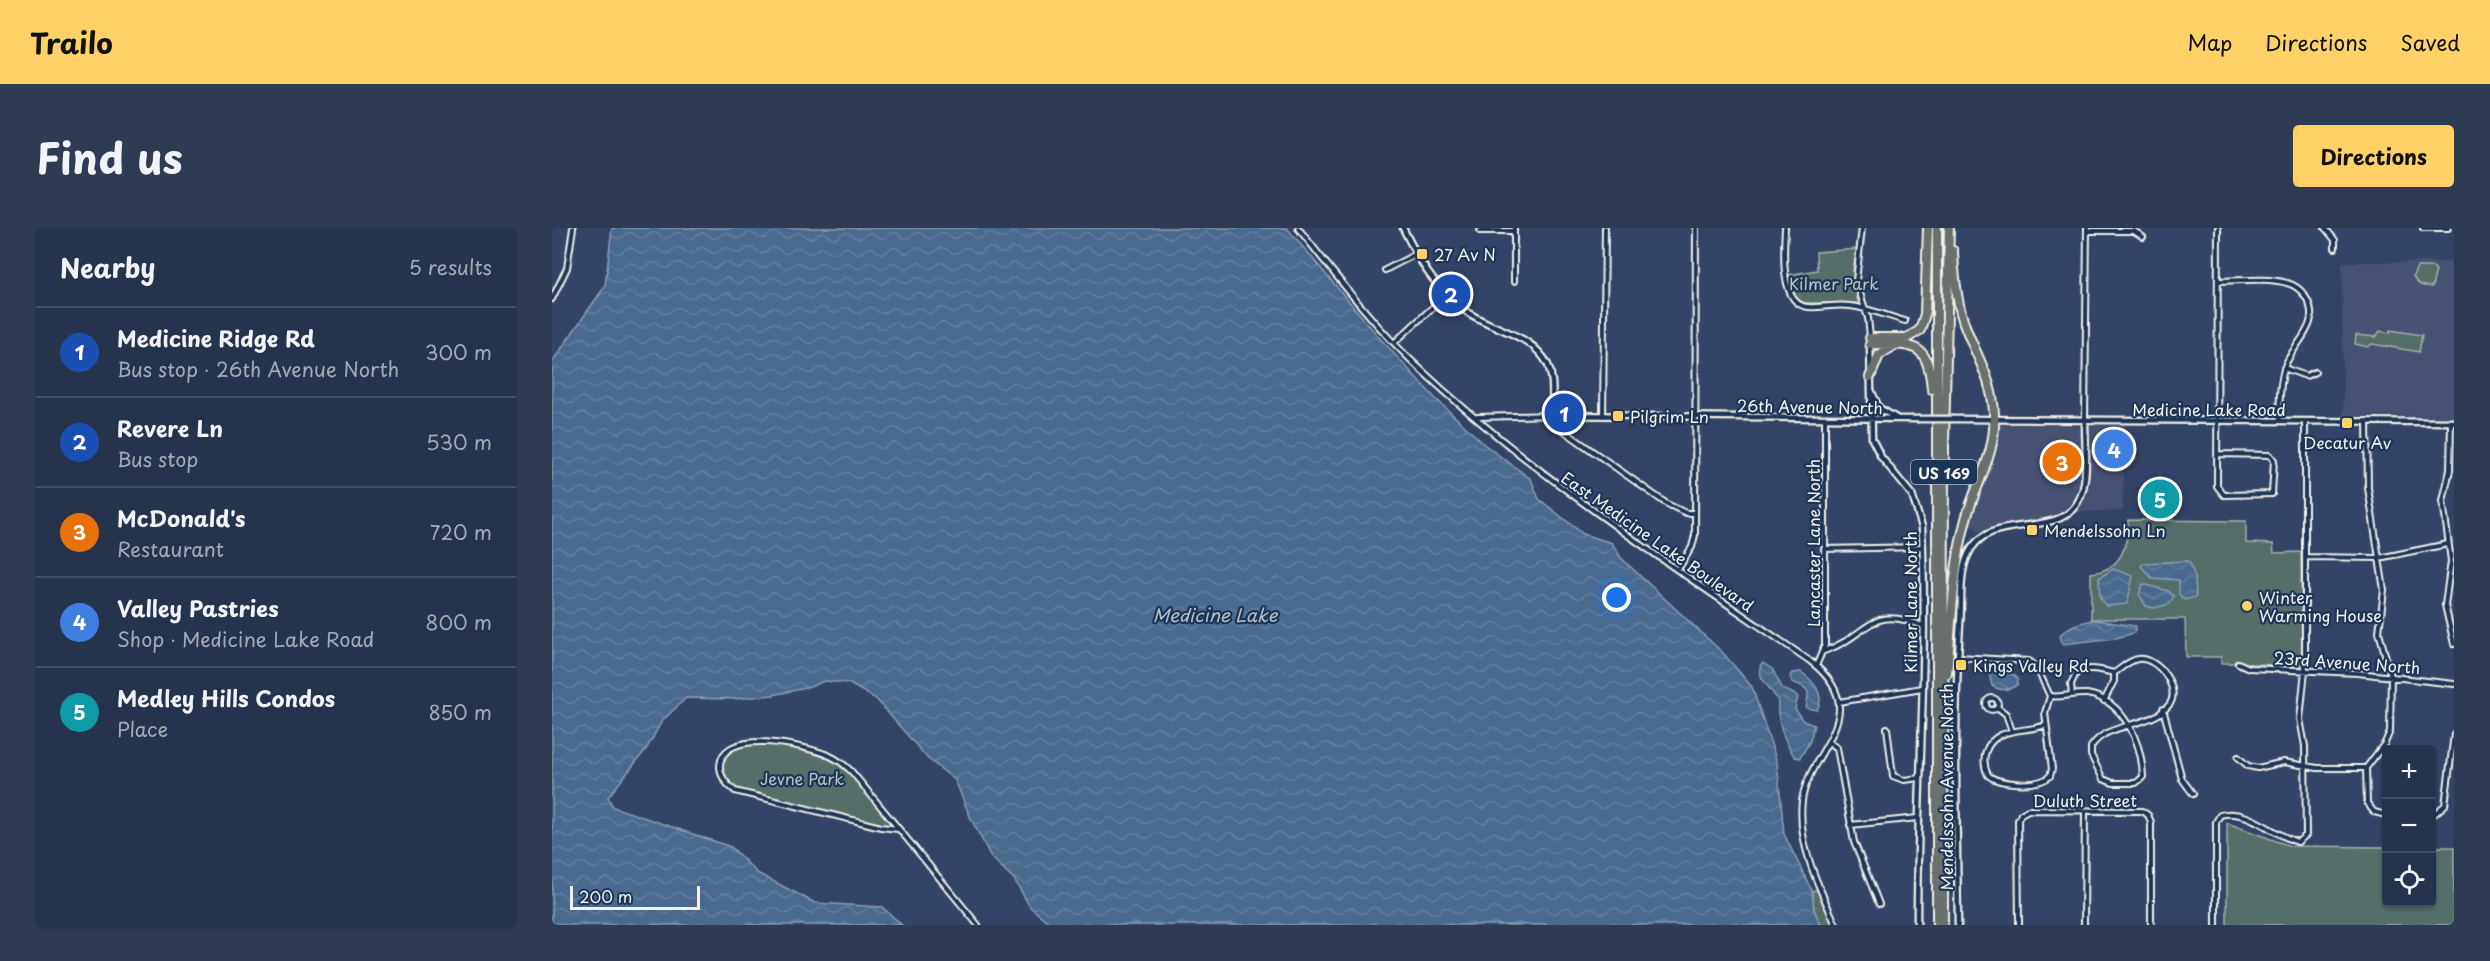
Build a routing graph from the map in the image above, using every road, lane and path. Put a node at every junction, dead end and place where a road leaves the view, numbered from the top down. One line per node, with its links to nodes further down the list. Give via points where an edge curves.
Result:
1 (573, 228): 25 (street, via 567,267)
2 (1298, 228): 29 (street, East Medicine Lake Boulevard)
3 (1403, 228): 20 (street)
4 (1605, 228): 35 (street)
5 (1696, 228): 37 (street)
6 (1785, 228): 26 (street, via 1785,267 1792,298 1807,307 1840,305)
7 (1862, 228): 26 (street, Kilmer Lane North, via 1856,276)
8 (1928, 228): 28 (highway, via 1925,314 1920,330 1907,338)
9 (1938, 228): 49 (highway, US 169)
10 (1950, 228): 42 (highway, via 1957,299 1989,381); 75 (highway, US 169)
11 (2218, 228): 23 (street)
12 (2325, 228): 19 (street, via 2335,240)
13 (2423, 228): 14 (street)
14 (2448, 228)
15 (1514, 230): 17 (street); 22 (street)
16 (2087, 230): 18 (street, via 2134,231); 43 (street)
17 (1480, 231)
18 (2143, 237)
19 (2335, 248)
20 (1416, 254): 21 (street); 24 (street)
21 (1384, 270)
22 (1514, 281)
23 (2218, 281): 31 (street, via 2288,283 2305,296 2311,308 2311,321); 44 (street)
24 (1446, 295): 29 (street); 34 (street, via 1478,319 1527,342 1541,355 1552,381)
25 (552, 299)
26 (1865, 309): 27 (street); 28 (street, Kilmer Lane North)
27 (1905, 321)
28 (1870, 341): 30 (highway); 33 (street, Kilmer Lane North)
29 (1394, 343): 36 (street, East Medicine Lake Boulevard)
30 (1899, 345): 33 (highway, via 1879,355); 49 (highway, via 1917,348 1928,362)
31 (2284, 369): 32 (street, via 2306,376); 45 (street)
32 (2315, 372)
33 (1870, 381): 39 (street, Kilmer Lane North); 40 (street, via 1879,408)
34 (1553, 415): 35 (street, 26th Avenue North); 36 (street, 26th Avenue North); 51 (street, via 1560,428 1667,504)
35 (1603, 416): 37 (street, 26th Avenue North)
36 (1477, 417): 57 (street, East Medicine Lake Boulevard, via 1548,479)
37 (1695, 417): 38 (street, 26th Avenue North); 51 (street)
38 (1825, 418): 39 (street, 26th Avenue North); 54 (street, Lancaster Lane North)
39 (1870, 419): 40 (street, 26th Avenue North); 53 (street, Kilmer Lane North, via 1875,449 1905,484 1917,506)
40 (1899, 419): 41 (street, 26th Avenue North, bridge)
41 (1963, 419): 42 (street, Medicine Lake Road)
42 (1994, 420): 43 (street, Medicine Lake Road); 75 (highway, via 1990,455 1965,521 1956,563)
43 (2085, 420): 44 (street, Medicine Lake Road); 61 (street, Mendelssohn Avenue North, via 2085,476 2080,496 2065,515 2042,525 1997,528 1982,536 1971,549 1964,571)
44 (2217, 421): 45 (street, Medicine Lake Road); 50 (street)
45 (2280, 421): 46 (street, Medicine Lake Road)
46 (2306, 421): 47 (street, Medicine Lake Road); 55 (street)
47 (2367, 421): 48 (street, Medicine Lake Road); 56 (street, via 2367,475)
48 (2453, 422): 52 (street, via 2450,470 2443,501)
49 (1936, 439): 97 (highway, US 169)
50 (2218, 454): 50 (street, via 2270,455 2274,491 2270,495 2224,495 2217,486)
51 (1694, 513): 57 (street, via 1693,543)
52 (2448, 544): 56 (street); 59 (street, via 2451,561 2445,605)
53 (1922, 547): 54 (street); 58 (street, Kilmer Lane North)
54 (1824, 549): 60 (street, Lancaster Lane North)
55 (2306, 557): 56 (street); 64 (street)
56 (2379, 558): 66 (street, via 2384,590 2379,632)
57 (1678, 569): 63 (street, East Medicine Lake Boulevard)
58 (1923, 626): 60 (street, via 1899,617 1885,617); 68 (street, Kilmer Lane North)
59 (2454, 644)
60 (1824, 651): 63 (street, Lancaster Lane North)
61 (1958, 657): 70 (street, via 2029,661 2036,666); 99 (street, Mendelssohn Avenue North)
62 (2238, 663): 64 (street, 23rd Avenue North, via 2249,668)
63 (1816, 666): 72 (street, East Medicine Lake Boulevard, via 1832,682)
64 (2306, 670): 66 (street, 23rd Avenue North); 83 (street, via 2301,719)
65 (2114, 673): 69 (street, via 2081,670 2073,678); 71 (street); 74 (street, via 2139,658 2157,664 2170,686 2171,700)
66 (2391, 676): 67 (street, 23rd Avenue North); 84 (street, via 2390,731)
67 (2454, 684)
68 (1922, 688): 72 (street); 85 (street, Kilmer Lane North)
69 (2072, 695): 70 (street); 71 (street, via 2086,694)
70 (2050, 696): 76 (street, via 2045,707)
71 (2104, 701): 77 (street, via 2121,712)
72 (1839, 702): 81 (street)
73 (1997, 707): 79 (street, via 2006,714)
74 (2163, 710): 77 (street); 86 (street, via 2182,778)
75 (1943, 716): 98 (highway, US 169)
76 (2046, 725): 79 (street); 79 (street, via 2052,769 2047,779 2040,782 1998,781 1985,770 1984,756 1990,743)
77 (2128, 726): 77 (street, via 2099,738 2091,747 2100,775 2108,782 2142,780)
78 (1887, 728): 85 (street, via 1893,776 1904,780)
79 (2012, 731)
80 (2454, 734): 88 (street, via 2446,801)
81 (1829, 742): 91 (street, via 1837,748); 95 (street, via 1805,786 1802,815 1808,856)
82 (2238, 757): 83 (street, via 2258,768 2284,762)
83 (2305, 766): 84 (street); 103 (street, via 2306,835 2301,841 2292,841 2259,822 2231,814 2220,815 2216,822)
84 (2366, 768): 89 (street, via 2366,799 2371,810)
85 (1921, 778): 90 (street, Kilmer Lane North)
86 (2193, 794)
87 (2085, 811): 100 (street, Duluth Street, via 2028,810 2021,814); 101 (street); 102 (street, Duluth Street, via 2142,811 2148,815)
88 (2436, 814)
89 (2382, 815)
90 (1918, 818): 91 (street); 96 (street, Kilmer Lane North)
91 (1850, 825): 93 (street)
92 (898, 829): 92 (street, via 850,771 828,755 749,742 732,746 722,758 721,775 735,790); 94 (street)
93 (1879, 904)
94 (978, 925)
95 (1836, 925)
96 (1917, 925)
97 (1937, 925)
98 (1943, 925)
99 (1958, 925)
100 (2019, 925)
101 (2084, 925)
102 (2151, 925)
103 (2216, 925)

